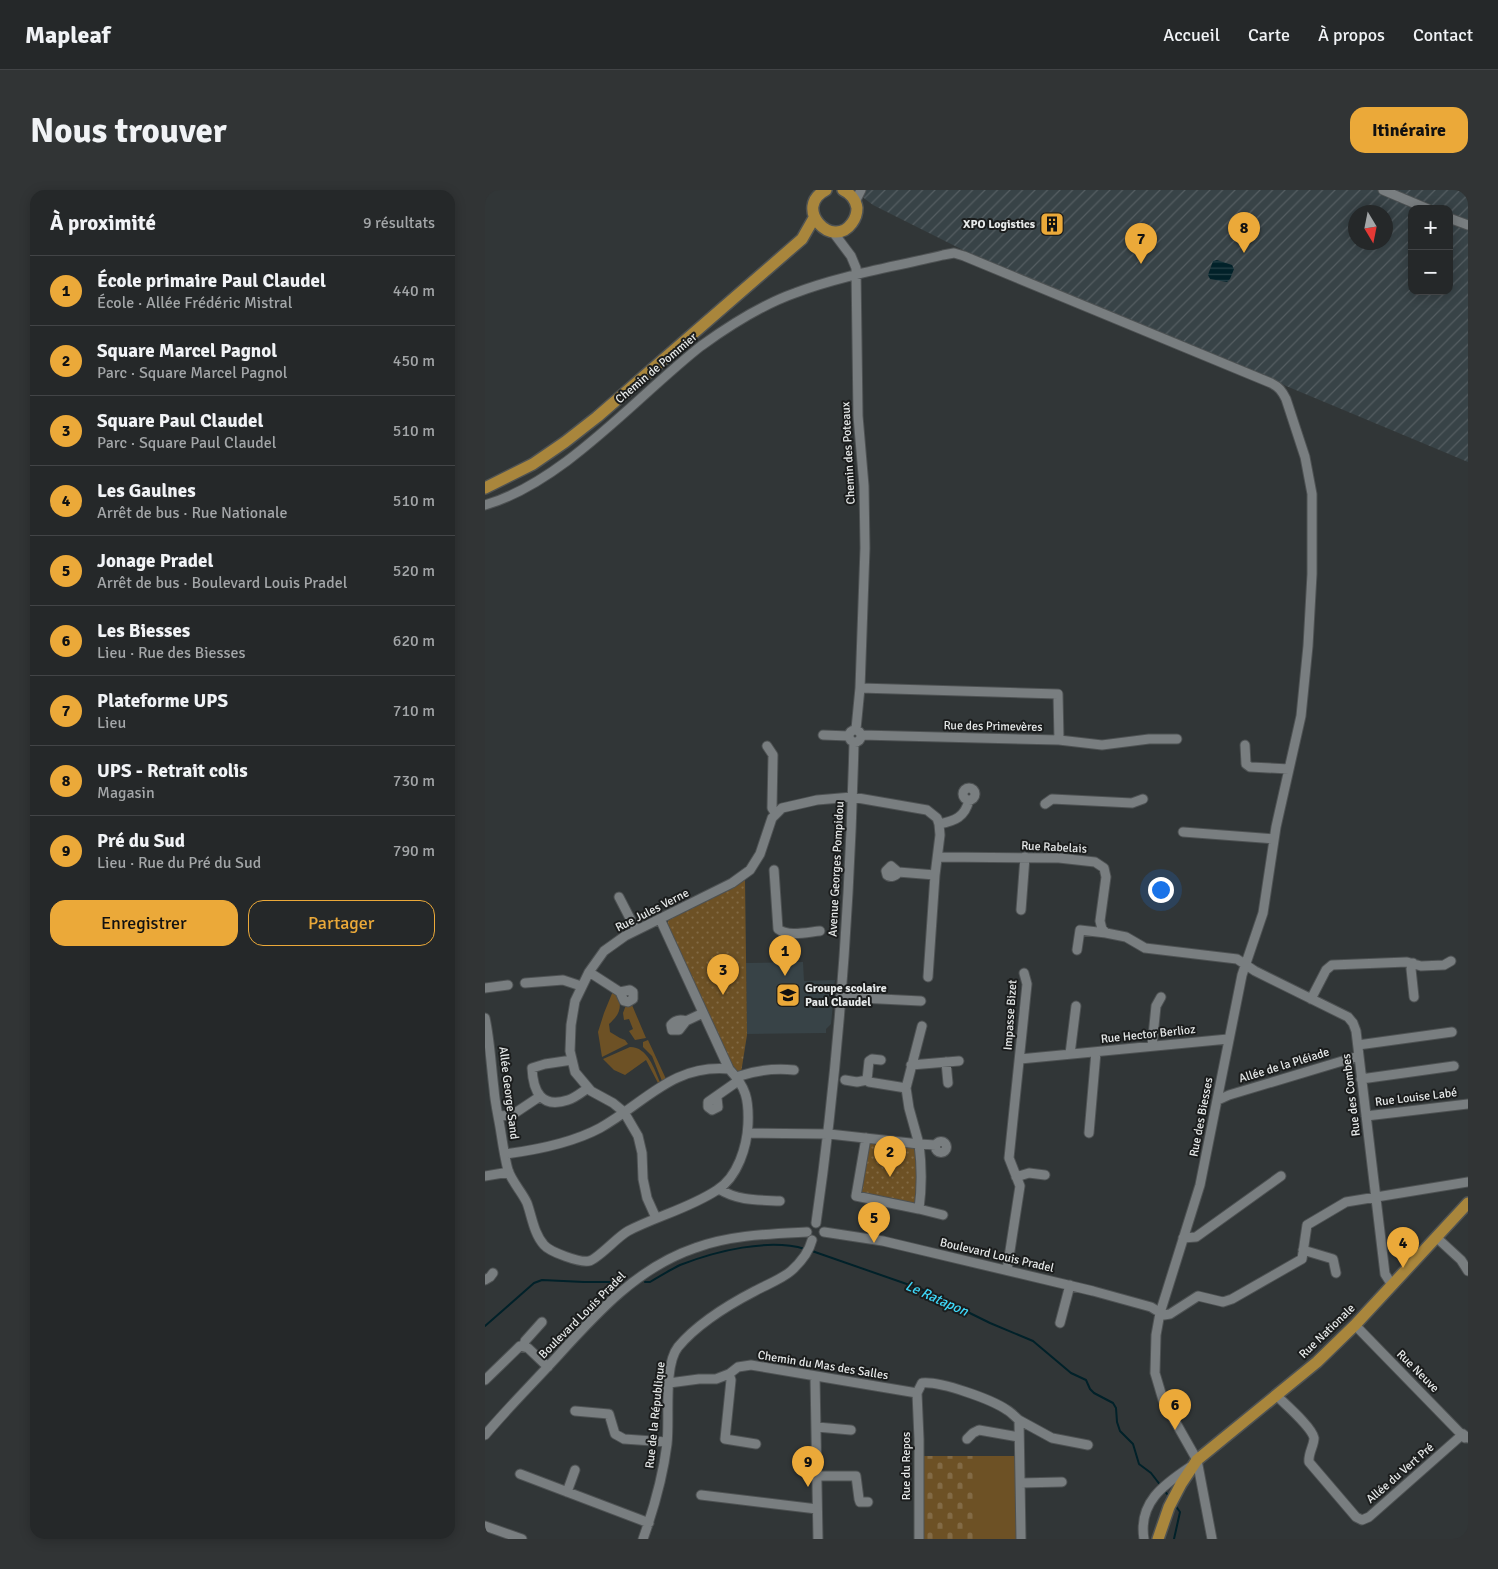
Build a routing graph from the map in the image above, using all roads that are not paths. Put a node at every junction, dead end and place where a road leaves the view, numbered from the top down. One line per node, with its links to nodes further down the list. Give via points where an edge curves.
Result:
1 (843, 190): 5 (main road)
2 (861, 190): 5 (street)
3 (1383, 190): 6 (street)
4 (821, 192): 7 (main road, via 813,206)
5 (855, 202): 10 (main road, via 854,221)
6 (1419, 205)
7 (815, 218): 10 (main road, via 817,223); 11 (main road)
8 (1453, 219): 9 (street)
9 (1468, 225)
10 (834, 230): 11 (main road); 12 (street, Chemin des Poteaux, via 855,263)
11 (802, 239): 13 (main road, via 597,417 533,464)
12 (856, 275): 14 (street, Chemin de Pommier, via 794,293 718,333 558,466 523,489); 15 (street, Chemin des Poteaux, via 858,416 865,548); 16 (street, Chemin de Pommier, via 954,253 1278,386 1286,398 1305,457 1312,494 1312,574)
13 (485, 488)
14 (485, 505)
15 (860, 688): 17 (street); 21 (street, Rue des Primevères, via 1058,694)
16 (1301, 716): 24 (street, Rue des Biesses)
17 (859, 732): 19 (street, via 859,740); 21 (street, Rue des Primevères)
18 (823, 735): 19 (street)
19 (851, 739): 25 (street, Avenue Georges Pompidou)
20 (1177, 739): 21 (street, via 1102,745)
21 (1059, 740)
22 (1245, 745): 24 (street, via 1246,764 1250,768)
23 (767, 746): 29 (street, via 773,754 772,808)
24 (1289, 769): 32 (street, Rue des Biesses)
25 (853, 797): 29 (street, via 808,802 782,808); 30 (street, via 927,810); 56 (street, Avenue Georges Pompidou)
26 (1143, 799): 28 (street, via 1132,803 1052,799)
27 (969, 800): 30 (street, via 967,810 959,818)
28 (1045, 804)
29 (776, 814): 40 (street, Rue Jules Verne, via 750,870 732,883)
30 (939, 824): 33 (street)
31 (1183, 832): 32 (street)
32 (1274, 839): 46 (street, Rue des Biesses, via 1261,922)
33 (938, 857): 34 (street, Rue Rabelais); 37 (street)
34 (1025, 857): 39 (street); 43 (street, Rue Rabelais, via 1059,858 1101,865 1106,877 1100,921)
35 (775, 870): 42 (street, via 778,929 789,933)
36 (898, 872): 37 (street)
37 (935, 875): 50 (street)
38 (619, 897): 41 (street)
39 (1021, 910)
40 (660, 919): 41 (street, Rue Jules Verne); 62 (street)
41 (636, 930): 48 (street, Rue Jules Verne, via 604,951)
42 (820, 931)
43 (1106, 933): 44 (street, via 1079,930); 46 (street, via 1125,937 1145,948 1237,959)
44 (1077, 950)
45 (1451, 960): 47 (street, via 1444,965)
46 (1245, 963): 58 (street, Rue des Combes); 67 (street, Rue des Biesses)
47 (1413, 963): 58 (street, via 1332,965); 59 (street)
48 (589, 972): 53 (street, Rue Jules Verne); 55 (street)
49 (1024, 973): 73 (street, Impasse Bizet, via 1027,984)
50 (928, 977)
51 (525, 983): 53 (street, via 563,980)
52 (509, 985): 54 (street)
53 (581, 986): 74 (street, Rue Jules Verne, via 571,1025)
54 (485, 988)
55 (620, 992)
56 (840, 997): 60 (street); 98 (street, Avenue Georges Pompidou)
57 (1161, 997): 69 (street, via 1156,1006)
58 (1311, 998): 68 (street, Rue des Combes, via 1348,1017 1353,1023)
59 (1413, 998)
60 (921, 1001)
61 (1076, 1006): 71 (street)
62 (703, 1013): 64 (street); 80 (street)
63 (485, 1018): 94 (street, Allée George Sand)
64 (686, 1021)
65 (921, 1026): 78 (street)
66 (1452, 1032): 68 (street)
67 (1228, 1038): 69 (street, Rue Hector Berlioz); 91 (street, Rue des Biesses)
68 (1357, 1045): 72 (street, Rue des Combes)
69 (1152, 1046): 70 (street, Rue Hector Berlioz)
70 (1096, 1052): 71 (street, Rue Hector Berlioz); 97 (street)
71 (1070, 1054): 73 (street, Rue Hector Berlioz)
72 (1359, 1056): 83 (street, Rue des Combes); 91 (street, Allée de la Pléiade)
73 (1020, 1059): 107 (street, via 1009,1158)
74 (572, 1060): 87 (street, Rue Jules Verne, via 575,1072); 89 (street, via 532,1068)
75 (881, 1060): 85 (street, via 869,1061)
76 (959, 1061): 77 (street)
77 (946, 1062): 78 (street); 86 (street)
78 (911, 1065): 88 (street)
79 (1454, 1066): 83 (street)
80 (729, 1069): 82 (street); 93 (street, via 689,1072)
81 (794, 1070): 82 (street, via 754,1071)
82 (737, 1079): 90 (street); 96 (street, via 746,1092)
83 (1361, 1079): 95 (street, Rue des Combes)
84 (845, 1080): 85 (street)
85 (867, 1080): 88 (street)
86 (948, 1083)
87 (588, 1088): 89 (street, via 569,1100 551,1103); 93 (street, Rue Jules Verne)
88 (906, 1088): 100 (street)
89 (539, 1097): 94 (street, via 512,1115)
90 (717, 1098)
91 (1217, 1100): 119 (street, Rue des Biesses, via 1200,1185)
92 (1468, 1104): 95 (street, Rue Louise Labé)
93 (624, 1112): 102 (street, via 599,1128 569,1140); 115 (street, Rue Jules Verne, via 638,1136 647,1198)
94 (498, 1116): 102 (street, Allée George Sand)
95 (1366, 1116): 110 (street, Rue des Combes)
96 (748, 1133): 98 (street); 109 (street, via 733,1174)
97 (1089, 1133)
98 (829, 1134): 99 (street); 116 (street, Avenue Georges Pompidou)
99 (866, 1138): 100 (street); 113 (street, via 856,1196)
100 (919, 1144): 101 (street); 113 (street, via 922,1165)
101 (935, 1145)
102 (505, 1154): 103 (street, Allée George Sand)
103 (509, 1172): 105 (street); 115 (street, Allée George Sand, via 526,1202 541,1242 559,1254 591,1260 626,1232)
104 (1045, 1175): 107 (street, via 1029,1173)
105 (485, 1176)
106 (1281, 1176): 119 (street, via 1196,1237)
107 (1016, 1177): 123 (street, via 1020,1186)
108 (1468, 1182): 110 (street)
109 (719, 1189): 111 (street, via 731,1196 750,1200); 115 (street, Allée George Sand)
110 (1376, 1196): 121 (street, via 1346,1202 1307,1225); 128 (street, Rue des Combes, via 1385,1274)
111 (780, 1201)
112 (1468, 1203): 118 (main road, Rue Nationale)
113 (919, 1209): 114 (street)
114 (943, 1215)
115 (657, 1218)
116 (816, 1223): 117 (street, via 823,1227); 120 (street, via 810,1225)
117 (824, 1232): 120 (street, via 820,1240); 123 (street, Boulevard Louis Pradel, via 883,1240)
118 (1436, 1237): 122 (street); 128 (main road, Rue Nationale)
119 (1183, 1238): 129 (street, Rue des Biesses)
120 (809, 1243): 134 (street, Boulevard Louis Pradel, via 781,1233 726,1240 695,1248 662,1262 617,1295); 138 (street, Rue de la République, via 790,1272 718,1313 677,1348 671,1363)
121 (1303, 1250): 125 (street, via 1333,1259); 129 (street, via 1302,1259 1232,1299 1223,1302 1198,1296 1170,1314)
122 (1467, 1266)
123 (1007, 1270): 127 (street, Boulevard Louis Pradel)
124 (493, 1273): 126 (street)
125 (1336, 1273)
126 (485, 1280)
127 (1070, 1285): 129 (street, Boulevard Louis Pradel, via 1151,1307); 131 (street)
128 (1392, 1285): 132 (main road, Rue Nationale)
129 (1160, 1313): 152 (street, Rue des Biesses, via 1155,1373 1163,1400)
130 (542, 1322): 133 (street)
131 (1060, 1323)
132 (1355, 1325): 140 (main road, Rue Nationale); 147 (street, Rue Neuve)
133 (524, 1346): 134 (street); 137 (street)
134 (548, 1366): 145 (street, Boulevard Louis Pradel)
135 (729, 1374): 136 (street, Chemin du Mas des Salles, via 738,1367 751,1365); 138 (street, Chemin du Mas des Salles, via 716,1379); 150 (street, via 725,1439)
136 (815, 1377): 139 (street, Chemin du Mas des Salles); 143 (street)
137 (485, 1380)
138 (669, 1383): 149 (street, Rue de la République)
139 (917, 1393): 142 (street, via 922,1383 931,1382 973,1395 1007,1410); 167 (street, Rue du Repos)
140 (1276, 1395): 147 (street, Allée du Vert Pré, via 1312,1431 1309,1462 1362,1520); 152 (main road, Rue Nationale)
141 (575, 1411): 149 (street, via 609,1414 615,1434 624,1439)
142 (1019, 1420): 146 (street); 151 (street, via 1052,1438)
143 (817, 1427): 144 (street); 155 (street)
144 (851, 1430)
145 (485, 1435)
146 (1019, 1437): 148 (street, via 979,1430); 157 (street)
147 (1466, 1438)
148 (967, 1439)
149 (667, 1442): 162 (street, Rue de la République, via 662,1477)
150 (756, 1444)
151 (1088, 1445)
152 (1195, 1463): 169 (street, Rue Nationale, via 1172,1479 1147,1506); 170 (main road, Rue Nationale, via 1169,1506); 171 (street, Rue des Biesses)
153 (575, 1470): 158 (street)
154 (520, 1474): 158 (street)
155 (817, 1476): 160 (street, via 856,1476 860,1502); 161 (street)
156 (1062, 1482): 157 (street)
157 (1020, 1483): 168 (street)
158 (567, 1492): 162 (street)
159 (701, 1495): 161 (street)
160 (868, 1502)
161 (817, 1509): 166 (street)
162 (649, 1523): 165 (street, Rue de la République)
163 (485, 1526): 164 (street)
164 (522, 1539)
165 (643, 1539)
166 (818, 1539)
167 (919, 1539)
168 (1021, 1539)
169 (1144, 1539)
170 (1159, 1539)
171 (1212, 1539)

